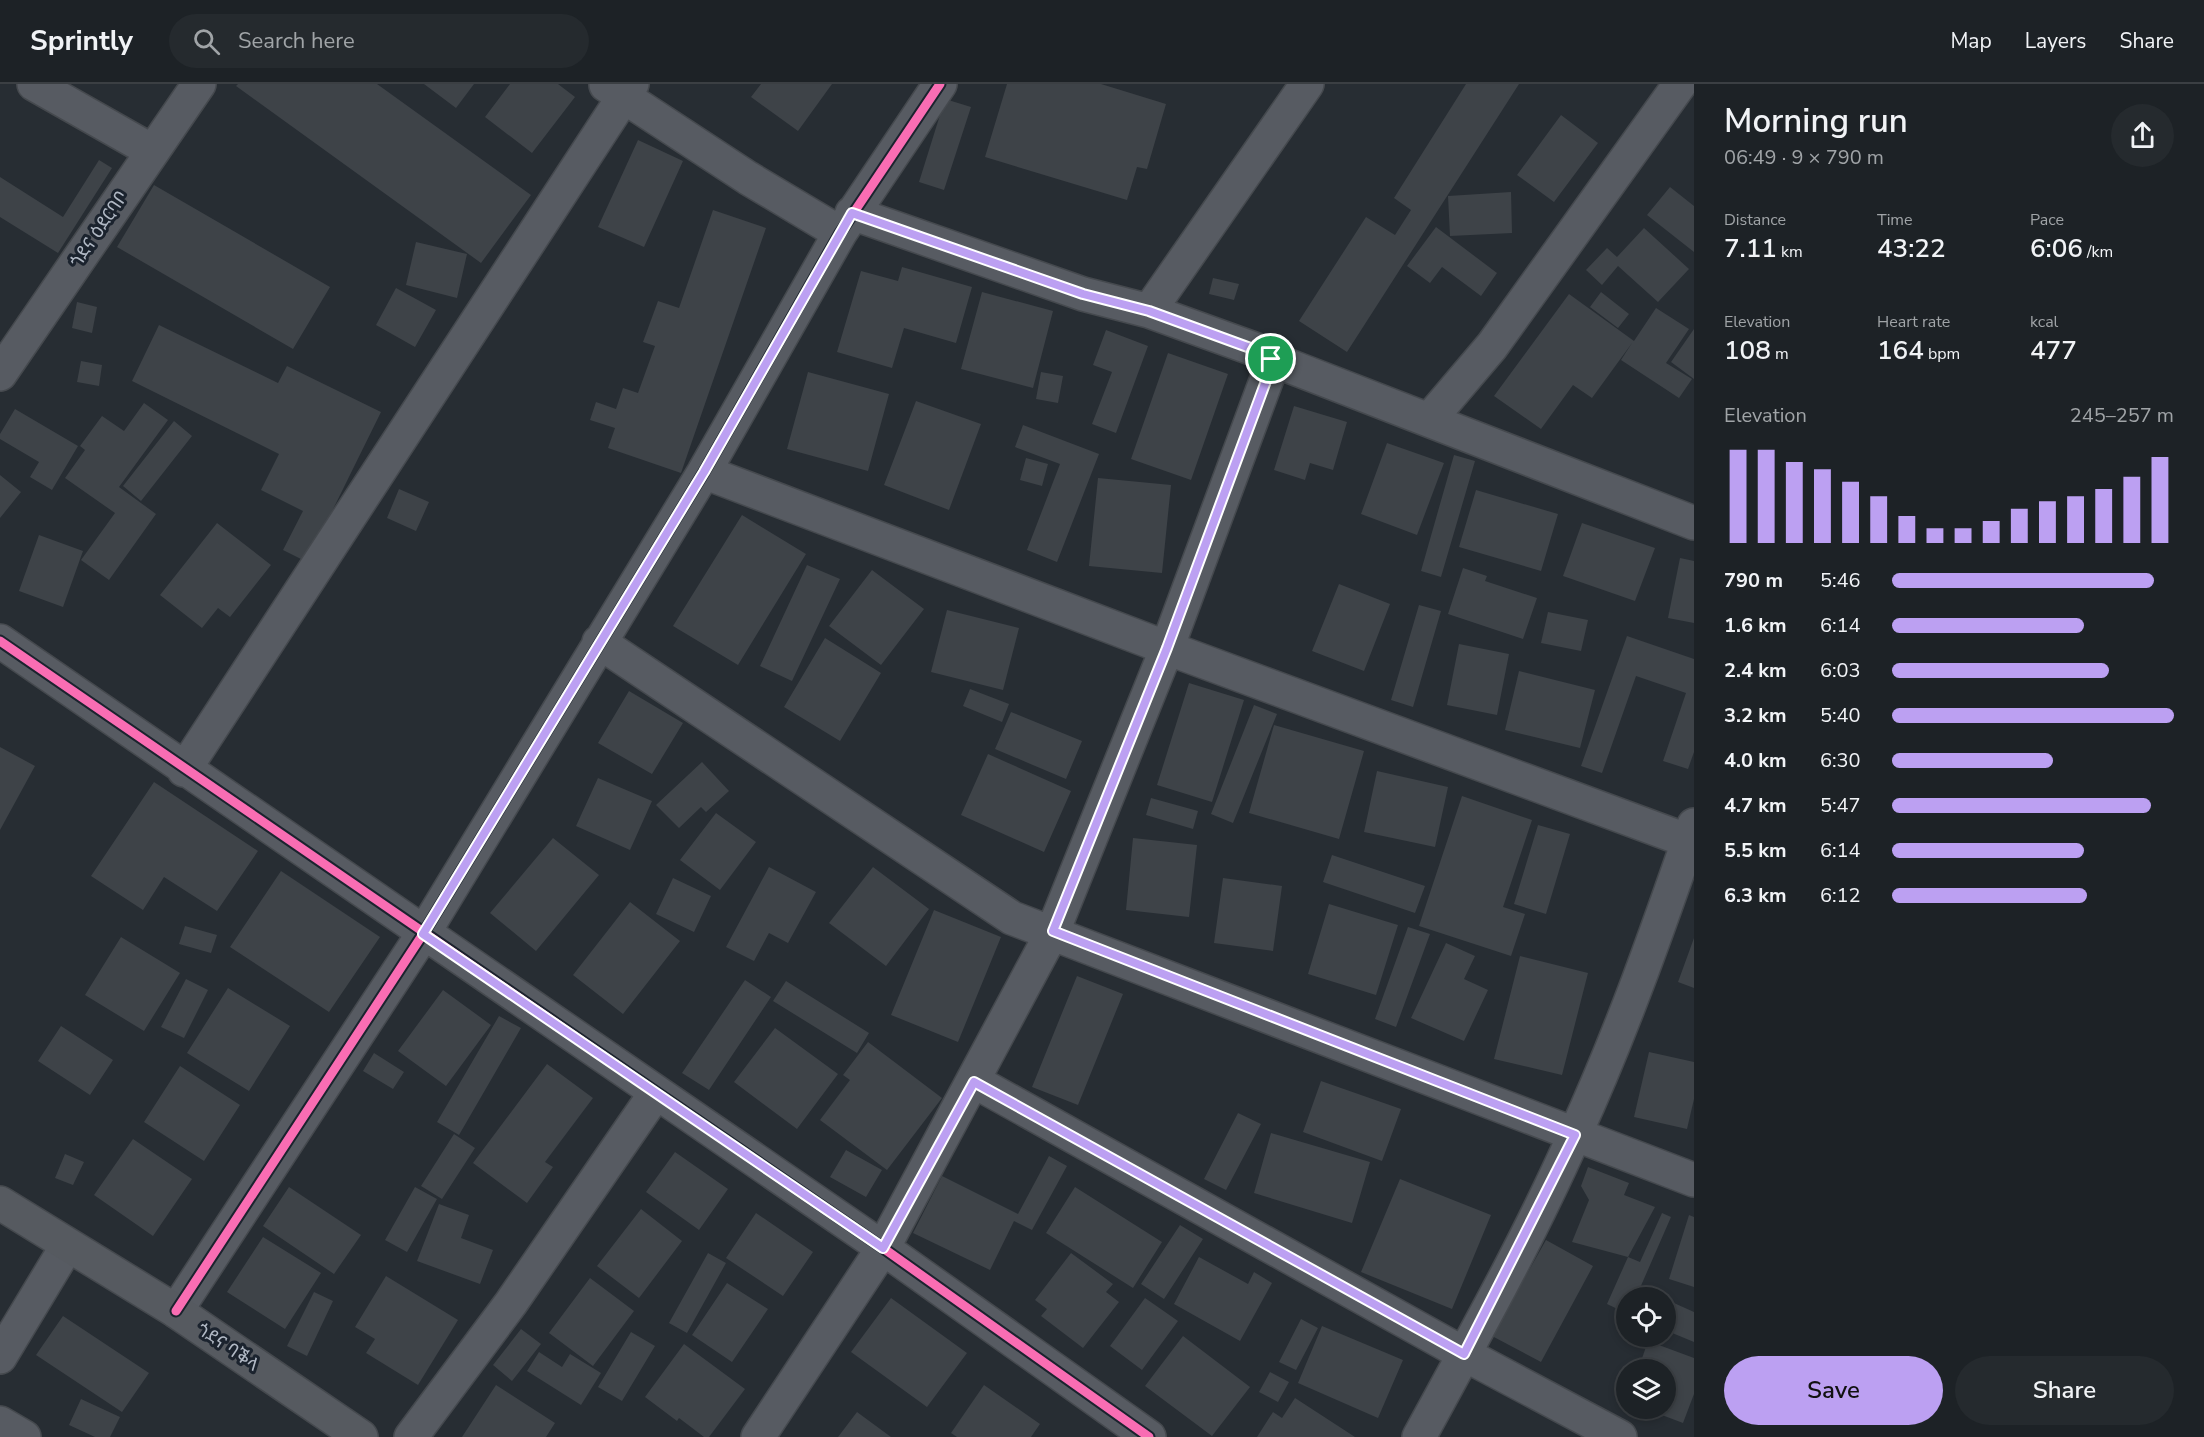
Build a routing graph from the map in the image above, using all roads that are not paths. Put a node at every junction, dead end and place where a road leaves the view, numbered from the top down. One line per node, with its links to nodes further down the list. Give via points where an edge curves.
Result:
1 (34, 84): 7 (street)
2 (199, 84): 7 (street, ጎደና ዕደርባቦ)
3 (940, 84): 8 (street)
4 (1307, 84): 9 (street)
5 (1680, 84): 12 (street, via 1492,346)
6 (620, 88): 8 (street); 18 (street)
7 (152, 151): 11 (street, ጎደና ዕደርባቦ)
8 (846, 223): 9 (street); 13 (street)
9 (1149, 311): 10 (street, via 1264,353)
10 (1271, 359): 12 (street); 17 (street)
11 (0, 374)
12 (1431, 420): 14 (street)
13 (704, 472): 16 (street); 17 (street)
14 (1694, 523)
15 (0, 642): 18 (street)
16 (599, 642): 20 (street, via 1012,918); 21 (street)
17 (1167, 648): 19 (street); 20 (street)
18 (184, 770): 21 (street)
19 (1692, 836): 24 (street)
20 (1053, 931): 22 (street); 24 (street)
21 (423, 934): 23 (street); 29 (street)
22 (974, 1082): 28 (street); 30 (street)
23 (655, 1094): 28 (street); 35 (street, via 511,1302)
24 (1575, 1135): 25 (street); 30 (street)
25 (1694, 1180)
26 (0, 1203): 27 (street, ጎደና ባቕላ)
27 (67, 1246): 29 (street, ጎደና ባቕላ); 31 (street)
28 (883, 1248): 36 (street); 37 (street)
29 (176, 1311): 34 (street, ጎደና ባቕላ)
30 (1464, 1354): 38 (street); 39 (street)
31 (0, 1357)
32 (0, 1423): 33 (street)
33 (24, 1437)
34 (362, 1437)
35 (411, 1437)
36 (758, 1437)
37 (1149, 1437)
38 (1419, 1437)
39 (1620, 1437)

